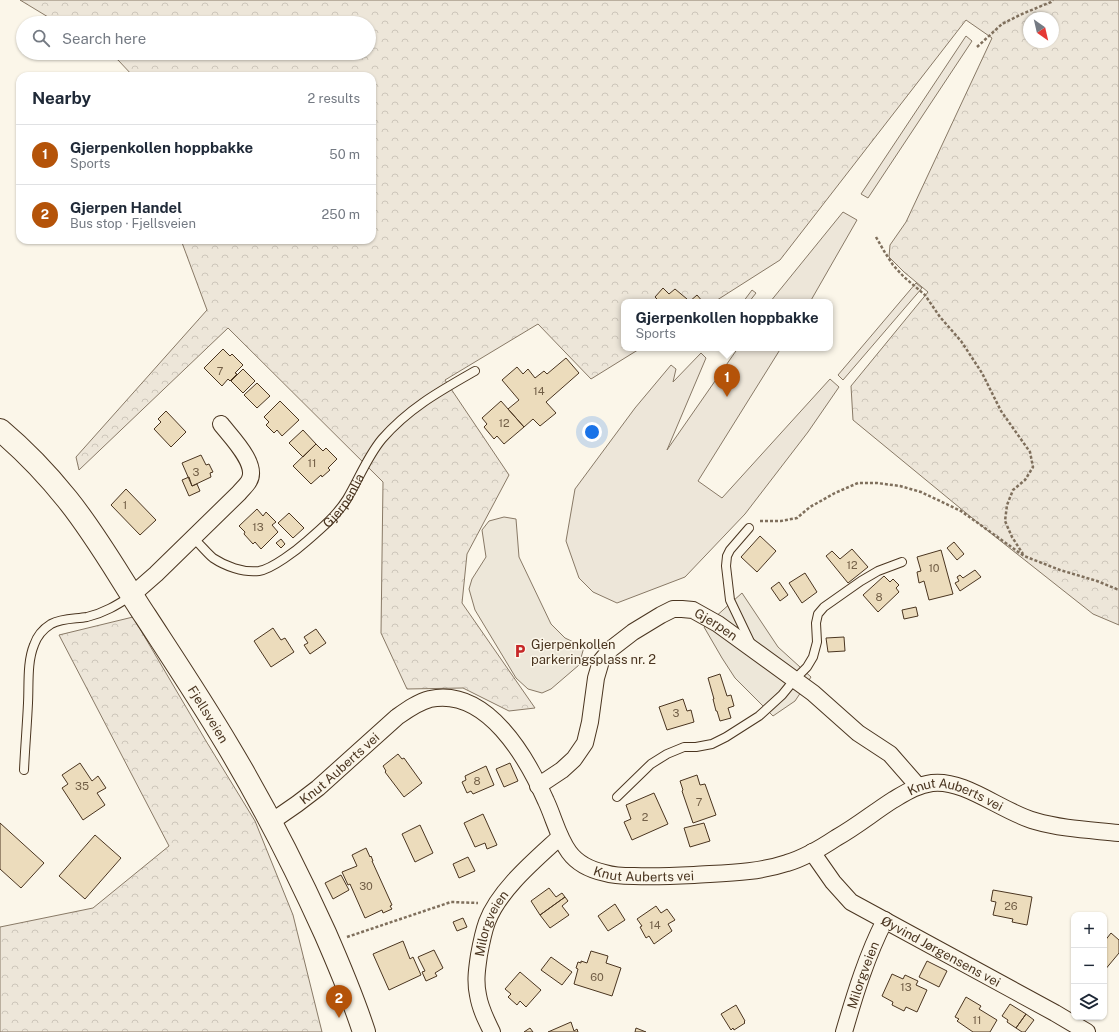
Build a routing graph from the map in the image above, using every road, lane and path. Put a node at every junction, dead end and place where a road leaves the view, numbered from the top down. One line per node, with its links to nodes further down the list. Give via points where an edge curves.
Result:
1 (1053, 0): 2 (path, via 1002,24)
2 (977, 47)
3 (876, 237): 9 (path, via 897,269 925,295 961,341 982,373 1001,411 1030,452 1033,466 1025,480 1013,490 1007,505 1005,521)
4 (475, 371): 8 (lane, Gjerpenlia, via 400,419 371,454 336,514 302,545 273,566 260,571 233,568 213,558)
5 (221, 424): 8 (street, via 245,454 252,470 251,476 239,493)
6 (0, 430): 12 (main road, Fjellsveien, via 23,450 68,500)
7 (749, 528): 9 (path, via 756,522 797,518 810,506 835,493 858,483 877,483 900,486 940,500 961,511); 13 (lane, via 730,550 726,566 730,600)
8 (193, 538): 12 (street)
9 (1024, 556): 11 (path)
10 (902, 562): 14 (lane, via 861,581 818,614 817,642 813,657)
11 (1119, 590)
12 (132, 595): 15 (lane, via 104,612 52,624 37,638 29,664); 19 (main road, Fjellsveien, via 217,727)
13 (754, 650): 14 (street, Gjerpen); 16 (street, Gjerpen, via 718,624 693,610 682,608 672,609 633,632 611,649 601,662 585,744 574,760)
14 (795, 679): 17 (street, Gjerpen, via 858,733 890,754); 18 (lane, via 782,696 759,716 712,744 684,747 667,754 651,764)
15 (24, 770)
16 (538, 786): 19 (street, Knut Auberts vei, via 512,740 489,716 474,705 462,701 446,698 430,700 410,707 396,717 318,788); 21 (street, Knut Auberts vei)
17 (918, 786): 20 (street, Knut Auberts vei, via 941,782 969,791 1034,821 1061,827); 22 (street, Knut Auberts vei)
18 (617, 797)
19 (270, 822): 25 (main road, Fjellsveien)
20 (1119, 833)
21 (560, 837): 22 (street, Knut Auberts vei, via 569,853 580,862 607,874 624,876 657,877 768,868 789,863); 23 (street, Milorgveien, via 520,875)
22 (812, 852): 24 (street, Øyvind Jørgensens vei, via 851,902)
23 (494, 908): 25 (path, via 483,903 451,902); 27 (street, Milorgveien, via 481,944 476,975 478,995)
24 (885, 920): 28 (street, Milorgveien, via 855,994); 29 (street, Øyvind Jørgensens vei)
25 (329, 944): 26 (main road, Fjellsveien)
26 (364, 1032)
27 (492, 1032)
28 (844, 1032)
29 (1086, 1032)

